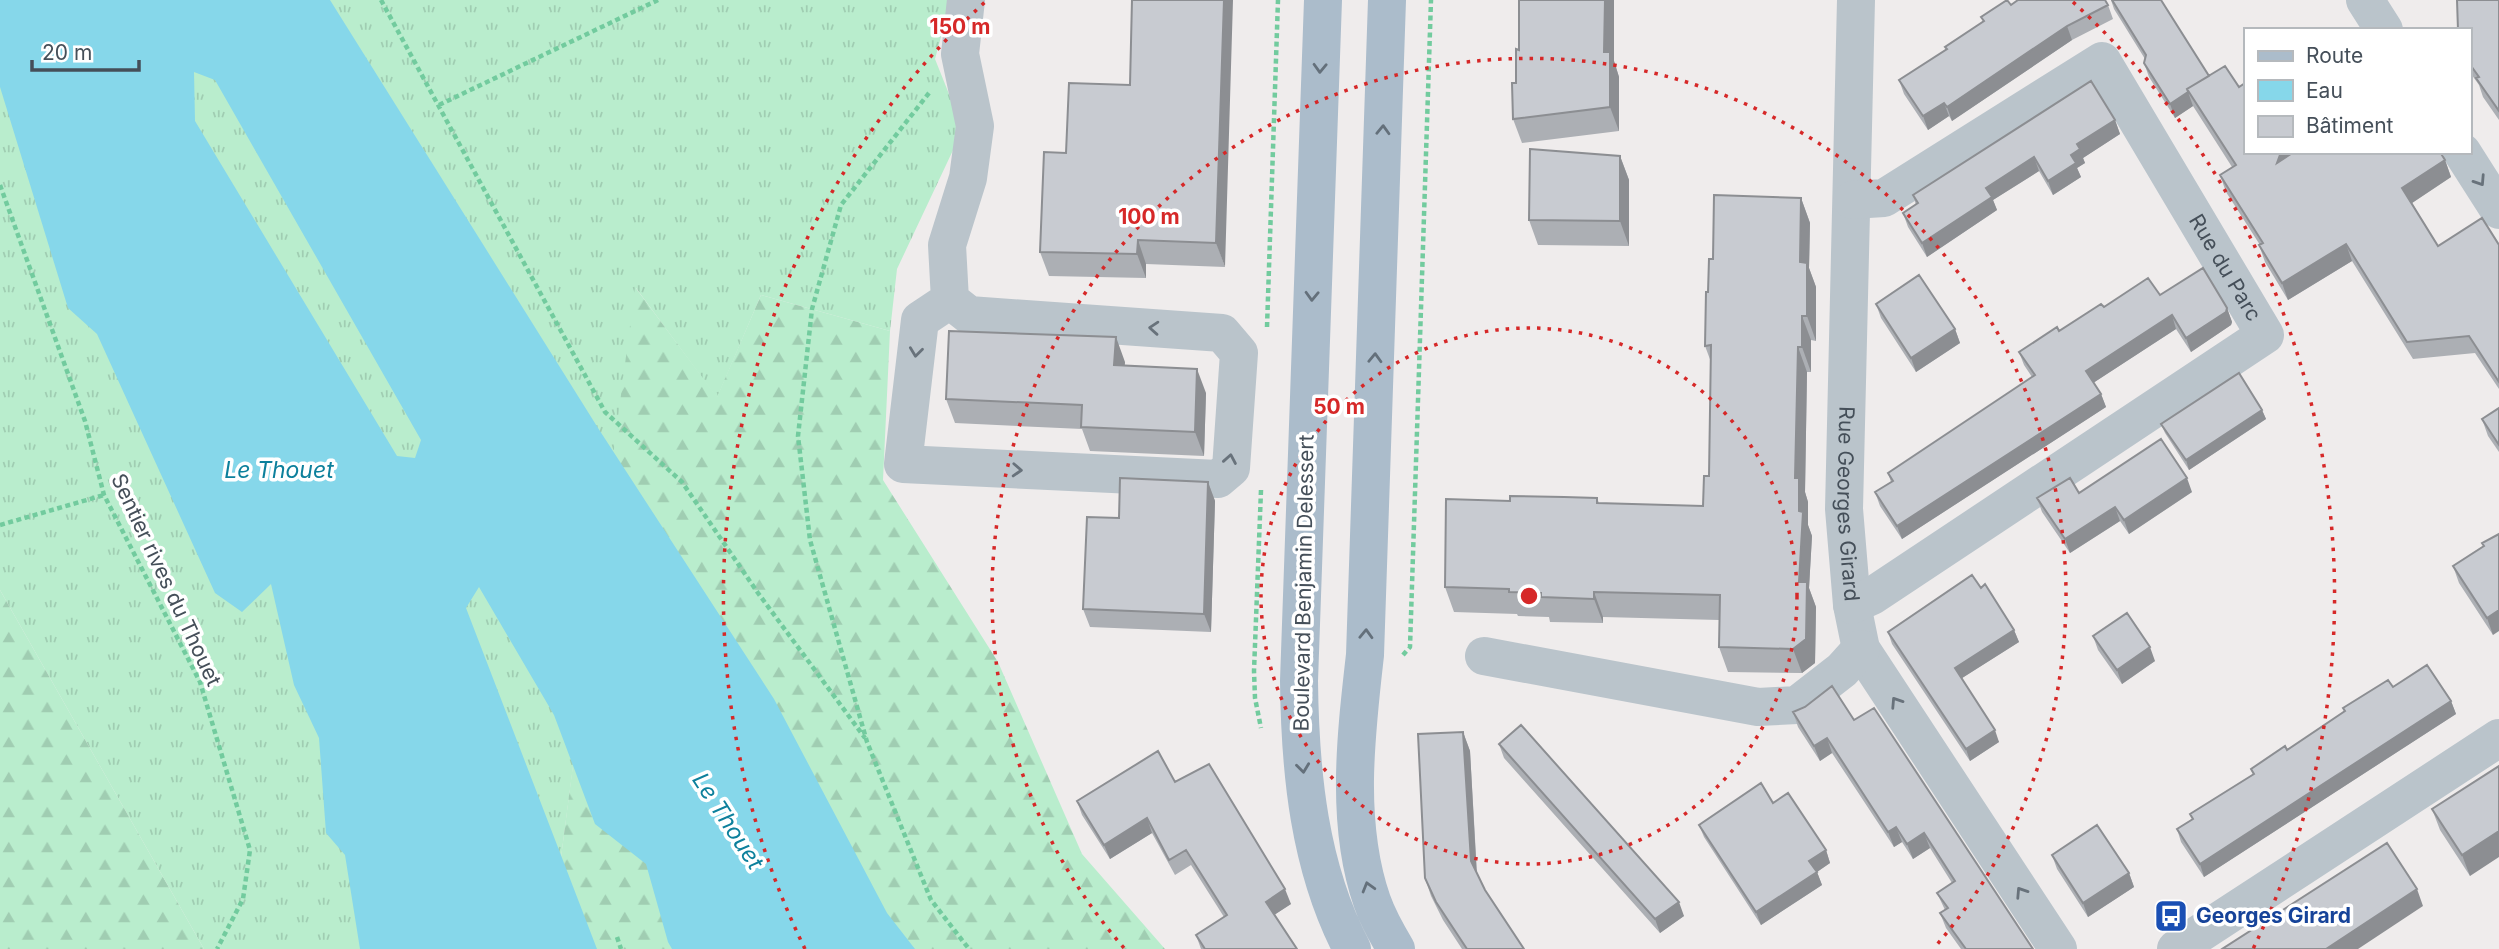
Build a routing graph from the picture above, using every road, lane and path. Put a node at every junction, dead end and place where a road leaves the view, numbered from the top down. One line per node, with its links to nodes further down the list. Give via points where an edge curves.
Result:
1 (381, 0): 11 (path)
2 (659, 0): 11 (path)
3 (966, 0): 10 (street)
4 (1323, 0): 29 (main road, Boulevard Benjamin Delessert, one-way to 29, via 1300,744 1312,833)
5 (1387, 0): 30 (main road, one-way to 5, via 1364,873 1356,802)
6 (1431, 0): 21 (path, via 1410,647)
7 (1856, 0): 14 (street, Rue Georges Girard)
8 (2365, 0): 9 (street)
9 (2383, 28)
10 (960, 54): 16 (street, via 975,126 968,177 947,245); 24 (path, via 841,205 812,309 798,436 810,540)
11 (439, 106): 24 (path, via 605,412 682,482)
12 (2463, 154): 15 (street, one-way to 15)
13 (0, 185): 17 (path, Sentier rives du Thouet, via 85,421)
14 (1852, 200): 19 (street, Rue Georges Girard, via 1844,509); 19 (street, Rue du Parc, via 1884,198 2102,61 2266,335)
15 (2499, 211)
16 (950, 299): 16 (street, one-way to 16, via 920,320 902,464 1218,479 1231,468 1239,353 1222,333 969,315)
17 (104, 495): 18 (path); 26 (path, Sentier rives du Thouet, via 200,682 250,850 243,900)
18 (0, 525)
19 (1852, 605): 20 (street, Rue Georges Girard)
20 (1861, 649): 22 (street, via 1797,705 1758,707); 31 (street, Rue Georges Girard, one-way to 20)
21 (1401, 656)
22 (1484, 656)
23 (2499, 738): 32 (street)
24 (867, 742): 28 (path, via 931,900)
25 (617, 937): 27 (path)
26 (217, 949)
27 (621, 949)
28 (969, 949)
29 (1352, 949)
30 (1396, 949)
31 (2058, 949)
32 (2176, 949)

